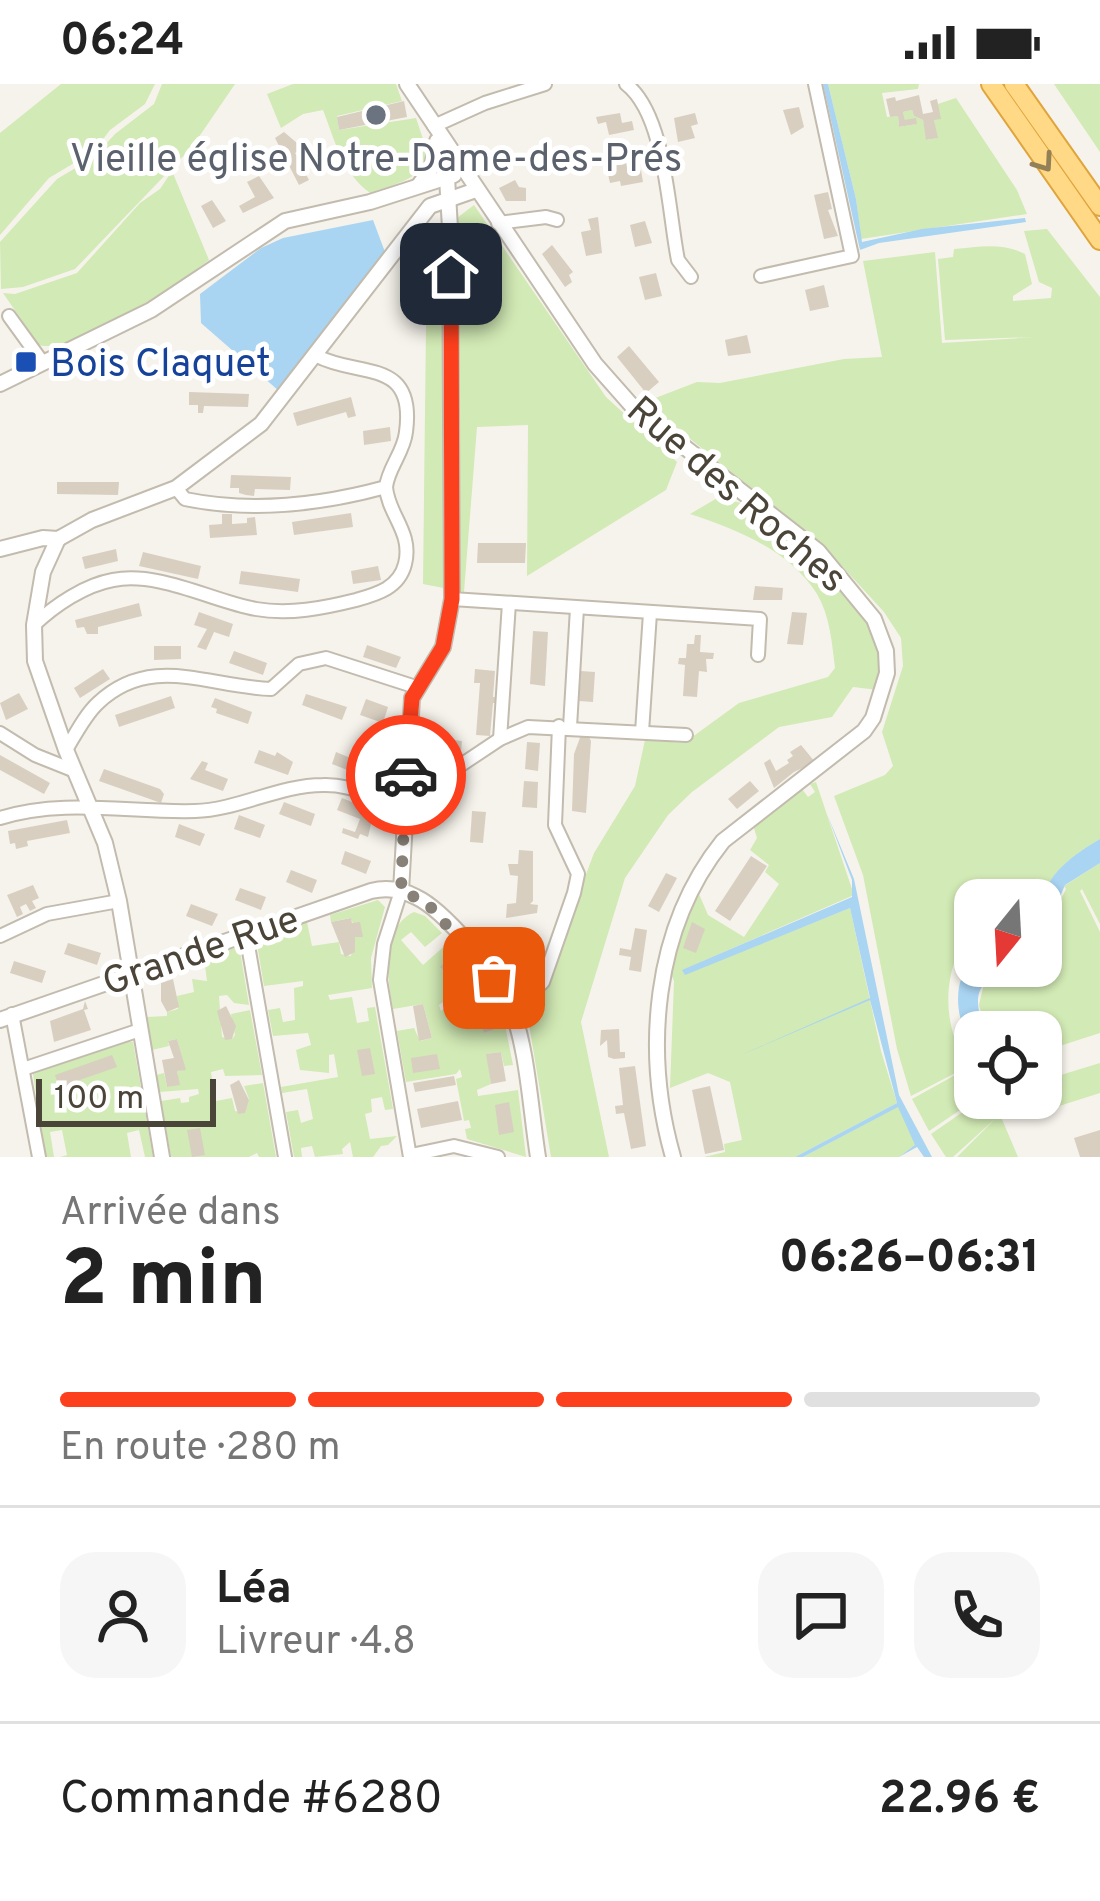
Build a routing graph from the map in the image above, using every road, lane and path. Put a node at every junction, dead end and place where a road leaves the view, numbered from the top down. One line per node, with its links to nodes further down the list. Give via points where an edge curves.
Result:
1 (407, 84): 7 (street, Rue des Roches)
2 (545, 84): 7 (street, via 485,104)
3 (626, 84): 18 (street, via 653,125 678,260)
4 (815, 84): 17 (street, via 852,256)
5 (991, 84): 16 (highway, one-way to 16)
6 (1014, 84): 13 (highway)
7 (438, 133): 8 (street, Rue des Roches); 9 (street); 10 (street, via 437,153)
8 (464, 172): 9 (street); 11 (street, Rue des Roches)
9 (445, 178): 10 (street); 12 (street)
10 (418, 186): 21 (street, via 285,221 151,310)
11 (476, 190): 12 (street); 15 (street, Rue des Roches)
12 (448, 202): 20 (street, via 430,206); 27 (street)
13 (1100, 206)
14 (557, 220): 15 (street)
15 (498, 223): 59 (street, Rue des Roches, via 633,407 818,551 867,607 886,651 883,695 864,731 723,842 678,917 659,1036)
16 (1100, 240)
17 (761, 276)
18 (691, 277)
19 (10, 316): 21 (street)
20 (317, 356): 23 (street, via 390,375 404,398 406,431); 24 (street, via 261,424)
21 (43, 363): 22 (street)
22 (0, 384)
23 (386, 487): 24 (street, via 248,507 185,499); 31 (street, via 407,546 400,575 377,594 258,610 111,580)
24 (176, 488): 25 (street)
25 (58, 539): 26 (street); 31 (street)
26 (0, 549)
27 (452, 599): 28 (street); 33 (street, via 443,647)
28 (509, 603): 29 (street); 38 (street)
29 (577, 608): 30 (street); 34 (street)
30 (650, 614): 32 (street, via 760,619); 35 (street)
31 (34, 625): 39 (street, via 35,661)
32 (758, 655)
33 (419, 688): 39 (street, via 326,658 299,664 271,689 154,674 96,704); 41 (street)
34 (565, 727): 35 (street); 38 (street, via 528,727); 49 (street, via 555,825 578,874 543,982)
35 (642, 732): 37 (street)
36 (0, 733): 40 (street)
37 (686, 735)
38 (500, 739): 41 (street)
39 (65, 750): 40 (street)
40 (75, 771): 42 (street)
41 (404, 803): 42 (street, via 326,784 203,811); 44 (street)
42 (89, 804): 43 (street); 45 (street)
43 (0, 818)
44 (401, 891): 46 (street, Grande Rue, via 371,891); 49 (street, via 440,915); 53 (street, via 380,980)
45 (119, 901): 47 (street, via 47,914); 48 (street)
46 (246, 934): 48 (street, Grande Rue); 56 (street)
47 (0, 936)
48 (130, 973): 50 (street, Grande Rue); 51 (street)
49 (508, 1001): 58 (street)
50 (6, 1017): 52 (street)
51 (140, 1030): 52 (street); 55 (street)
52 (23, 1069): 54 (street)
53 (410, 1156): 57 (street, via 454,1146)
54 (39, 1157)
55 (163, 1157)
56 (285, 1157)
57 (498, 1157)
58 (538, 1157)
59 (673, 1157)

